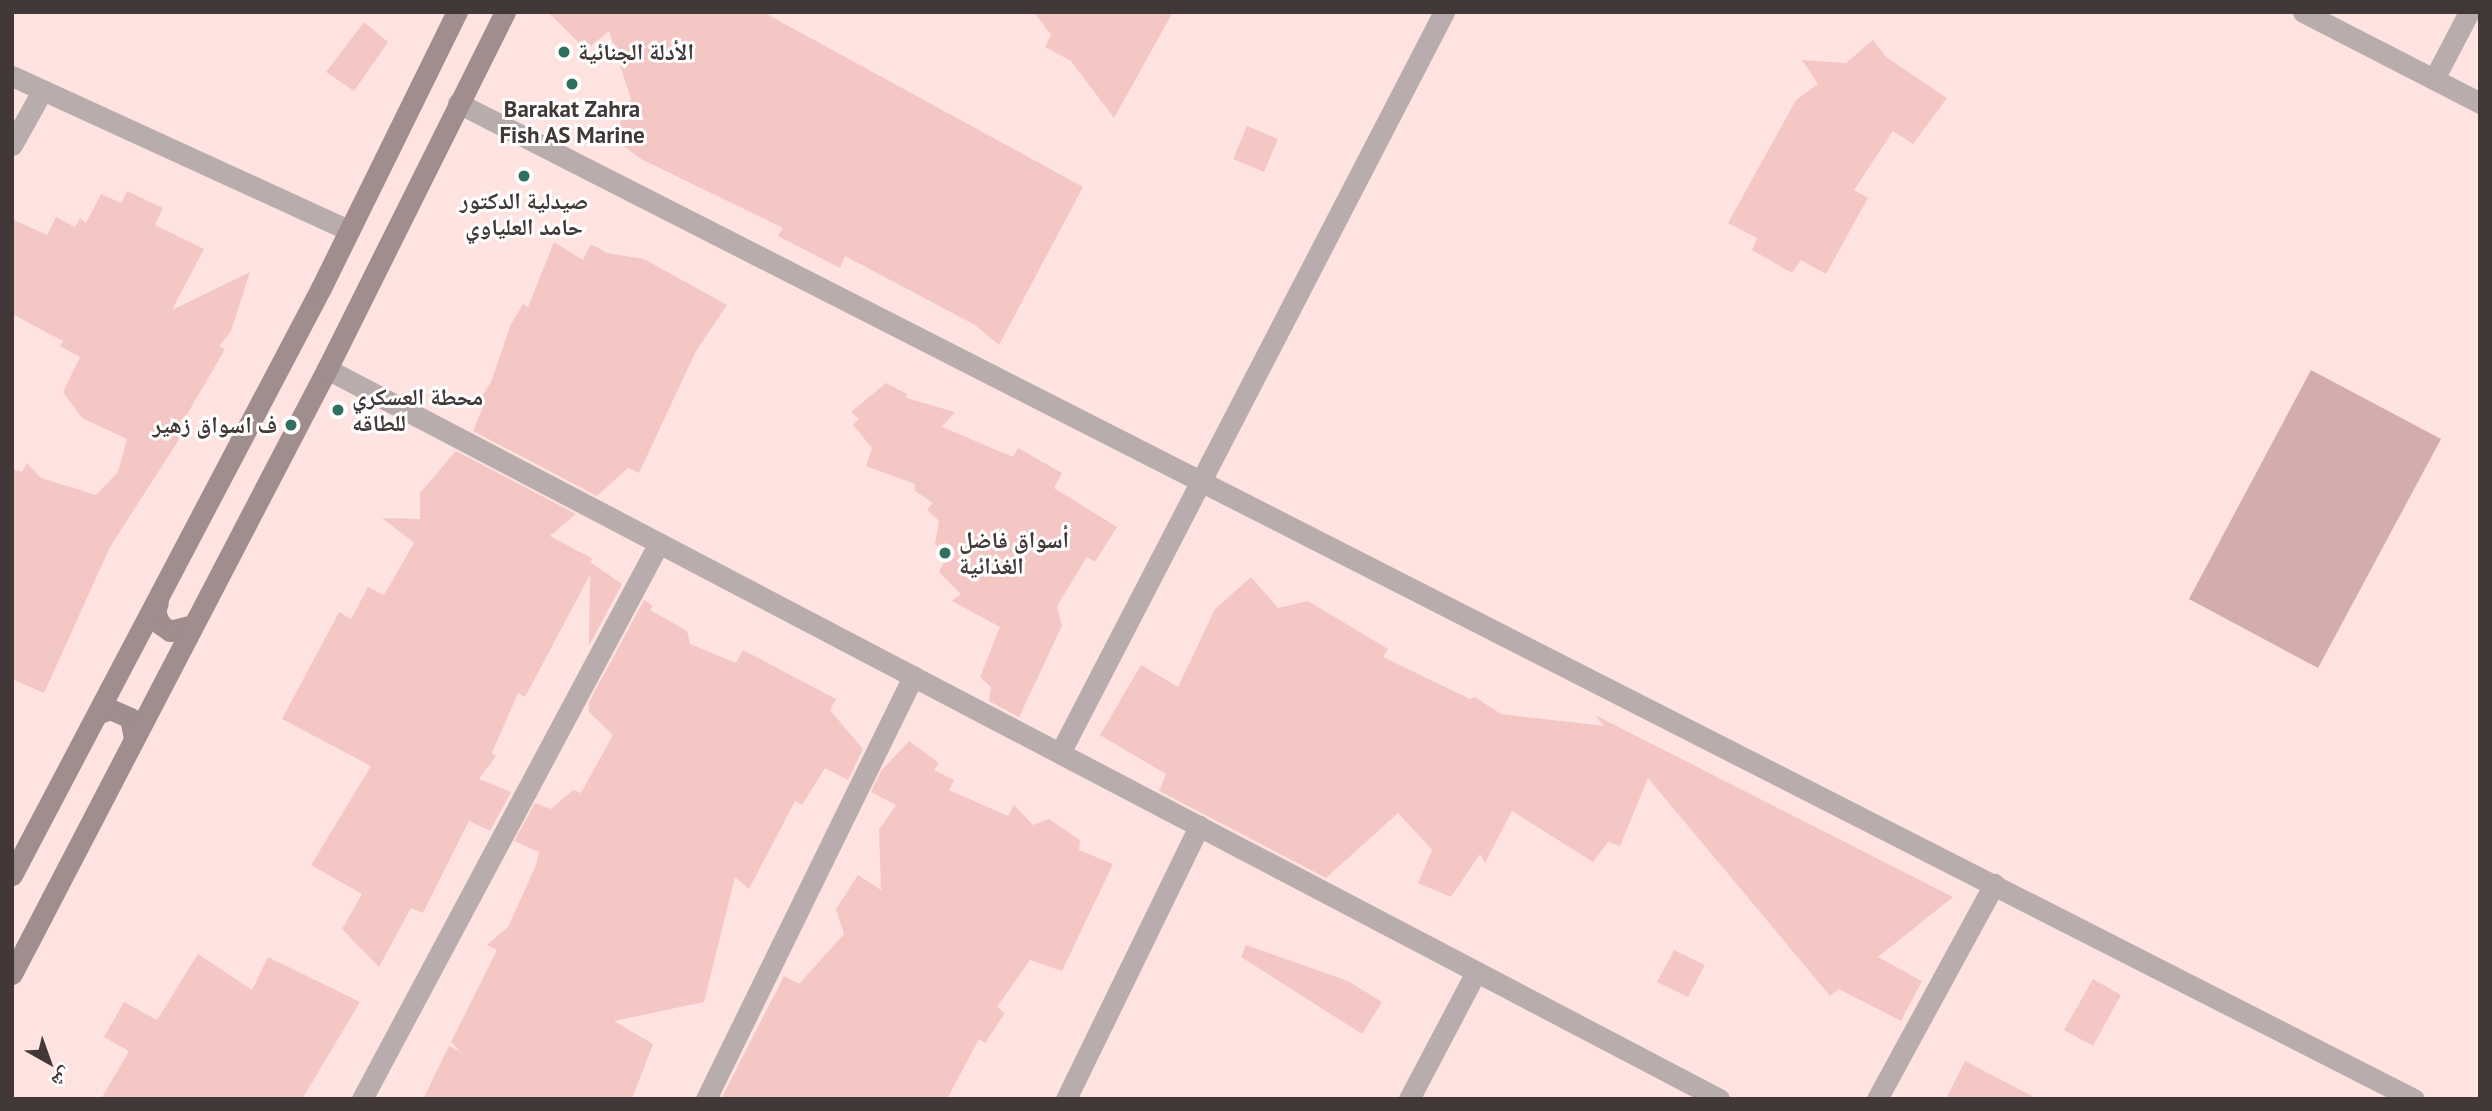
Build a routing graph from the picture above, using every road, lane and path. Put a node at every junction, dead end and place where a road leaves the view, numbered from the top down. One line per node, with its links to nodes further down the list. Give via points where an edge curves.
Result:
1 (457, 12): 12 (street)
2 (505, 12): 9 (street)
3 (1444, 12): 14 (street)
4 (2303, 12): 7 (street)
5 (2469, 12): 7 (street)
6 (12, 76): 8 (street)
7 (2434, 79): 10 (street)
8 (42, 92): 11 (street); 12 (street)
9 (458, 103): 13 (street); 14 (street)
10 (2480, 103)
11 (12, 145)
12 (349, 230): 16 (street)
13 (327, 369): 15 (street); 17 (street)
14 (1200, 482): 21 (street); 24 (street)
15 (659, 543): 18 (street); 27 (street)
16 (159, 600): 17 (street, via 155,612 160,624 170,631); 19 (street)
17 (193, 625): 20 (street)
18 (913, 676): 21 (street); 28 (street)
19 (100, 713): 20 (street, via 110,709 130,718); 23 (street)
20 (134, 739): 26 (street)
21 (1060, 753): 22 (street)
22 (1199, 826): 25 (street); 29 (street)
23 (12, 875)
24 (1994, 884): 32 (street); 33 (street)
25 (1476, 972): 30 (street); 31 (street)
26 (12, 974)
27 (362, 1099)
28 (706, 1099)
29 (1066, 1099)
30 (1409, 1099)
31 (1719, 1099)
32 (1877, 1099)
33 (2414, 1099)

